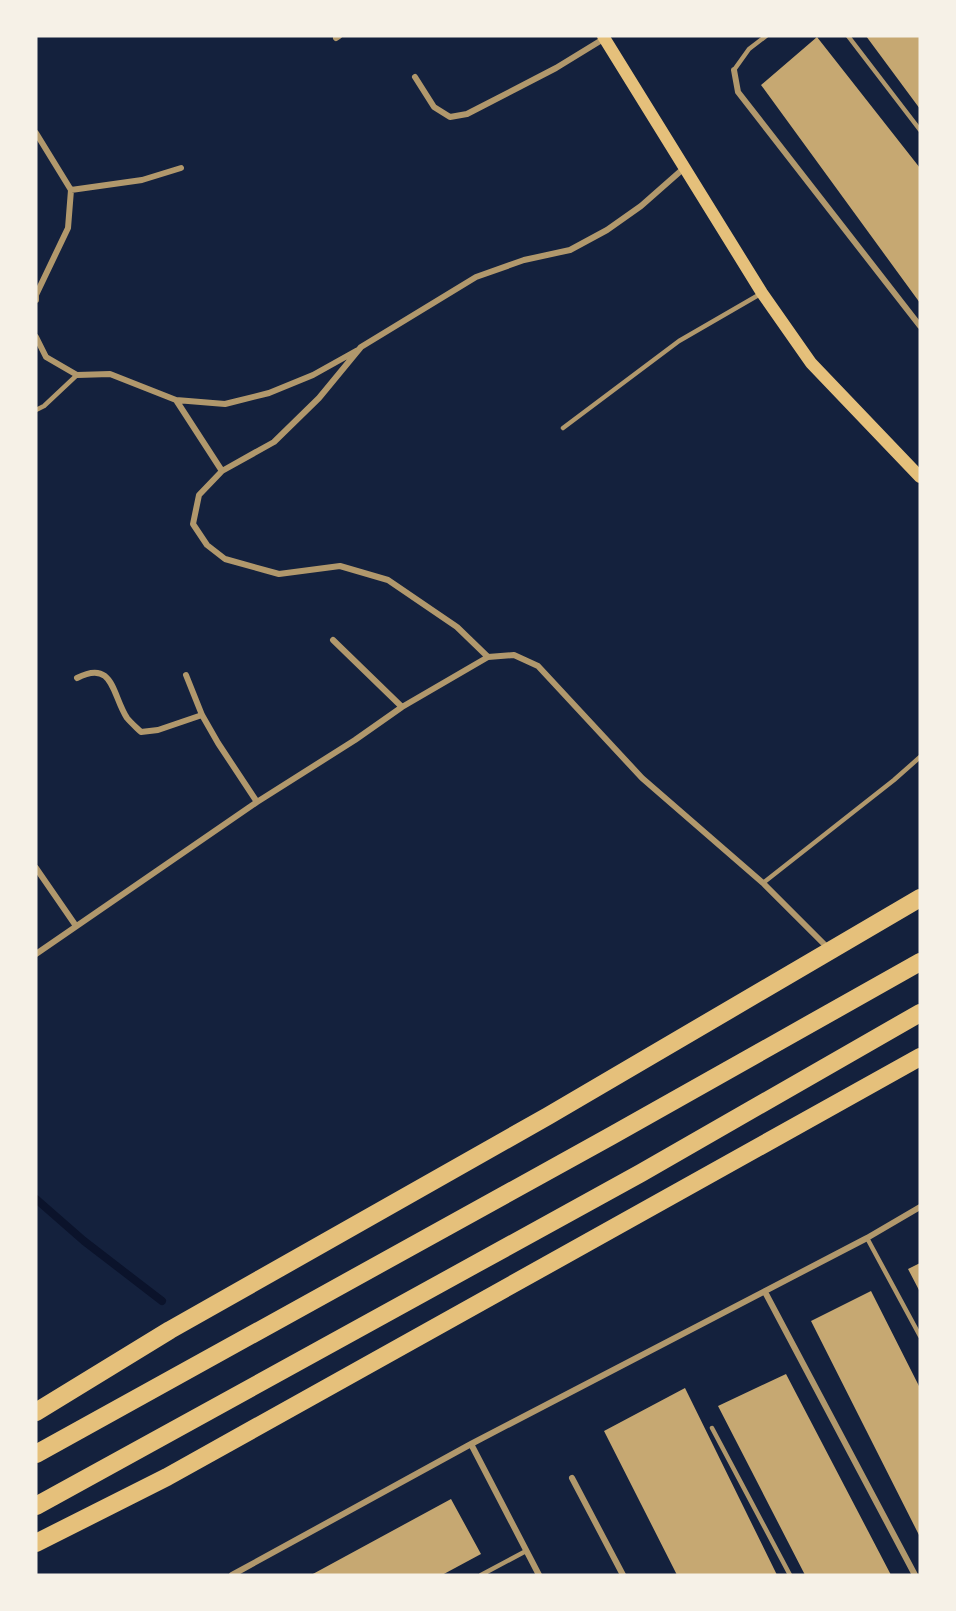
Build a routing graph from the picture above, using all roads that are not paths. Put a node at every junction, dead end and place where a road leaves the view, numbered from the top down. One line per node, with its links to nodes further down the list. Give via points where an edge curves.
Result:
1 (766, 36): 4 (lane, via 749,49)
2 (848, 36): 6 (lane)
3 (605, 37): 5 (street, via 556,68 467,114 450,117 434,107); 9 (main road)
4 (734, 70): 13 (street, via 738,92)
5 (416, 77)
6 (920, 130)
7 (36, 133): 10 (street)
8 (181, 168): 10 (street, via 142,180)
9 (684, 169): 11 (main road); 15 (street, via 641,206 598,235 570,250 524,260 476,277)
10 (71, 190): 12 (street, via 68,228)
11 (762, 293): 19 (lane, via 679,341); 21 (main road, via 811,363)
12 (36, 300)
13 (920, 326)
14 (36, 337): 16 (street, via 46,357)
15 (361, 347): 17 (street, via 313,375 269,393 225,404); 20 (street, via 319,398 274,442)
16 (77, 375): 17 (street, via 110,374); 18 (lane)
17 (176, 400): 20 (street)
18 (36, 410)
19 (563, 428)
20 (222, 471): 23 (street, via 199,495 193,524 207,545 225,559 279,574 340,566 388,580 457,627)
21 (920, 477)
22 (333, 640): 26 (street)
23 (488, 657): 26 (street); 31 (street, via 514,655 538,666 642,778)
24 (186, 675): 27 (street)
25 (77, 678): 27 (street, via 99,672 108,677 128,719 141,732)
26 (402, 707): 29 (street)
27 (202, 715): 29 (street)
28 (920, 757): 31 (lane)
29 (257, 802): 33 (street)
30 (36, 868): 33 (street)
31 (763, 883): 34 (street)
32 (920, 898): 34 (highway)
33 (76, 926): 35 (street)
34 (830, 950): 43 (highway, via 548,1116 170,1330)
35 (36, 954)
36 (920, 962): 46 (highway)
37 (920, 1013): 48 (highway, via 641,1173)
38 (920, 1057): 49 (highway, via 166,1477)
39 (920, 1207): 40 (street)
40 (867, 1238): 41 (street); 42 (lane)
41 (765, 1292): 45 (street); 56 (street)
42 (920, 1336)
43 (36, 1413)
44 (712, 1428): 55 (lane)
45 (471, 1444): 50 (street); 51 (street)
46 (36, 1454)
47 (572, 1478): 54 (street)
48 (36, 1506)
49 (36, 1543)
50 (526, 1551): 52 (lane); 53 (street)
51 (232, 1575)
52 (481, 1575)
53 (539, 1575)
54 (624, 1575)
55 (790, 1575)
56 (915, 1575)

